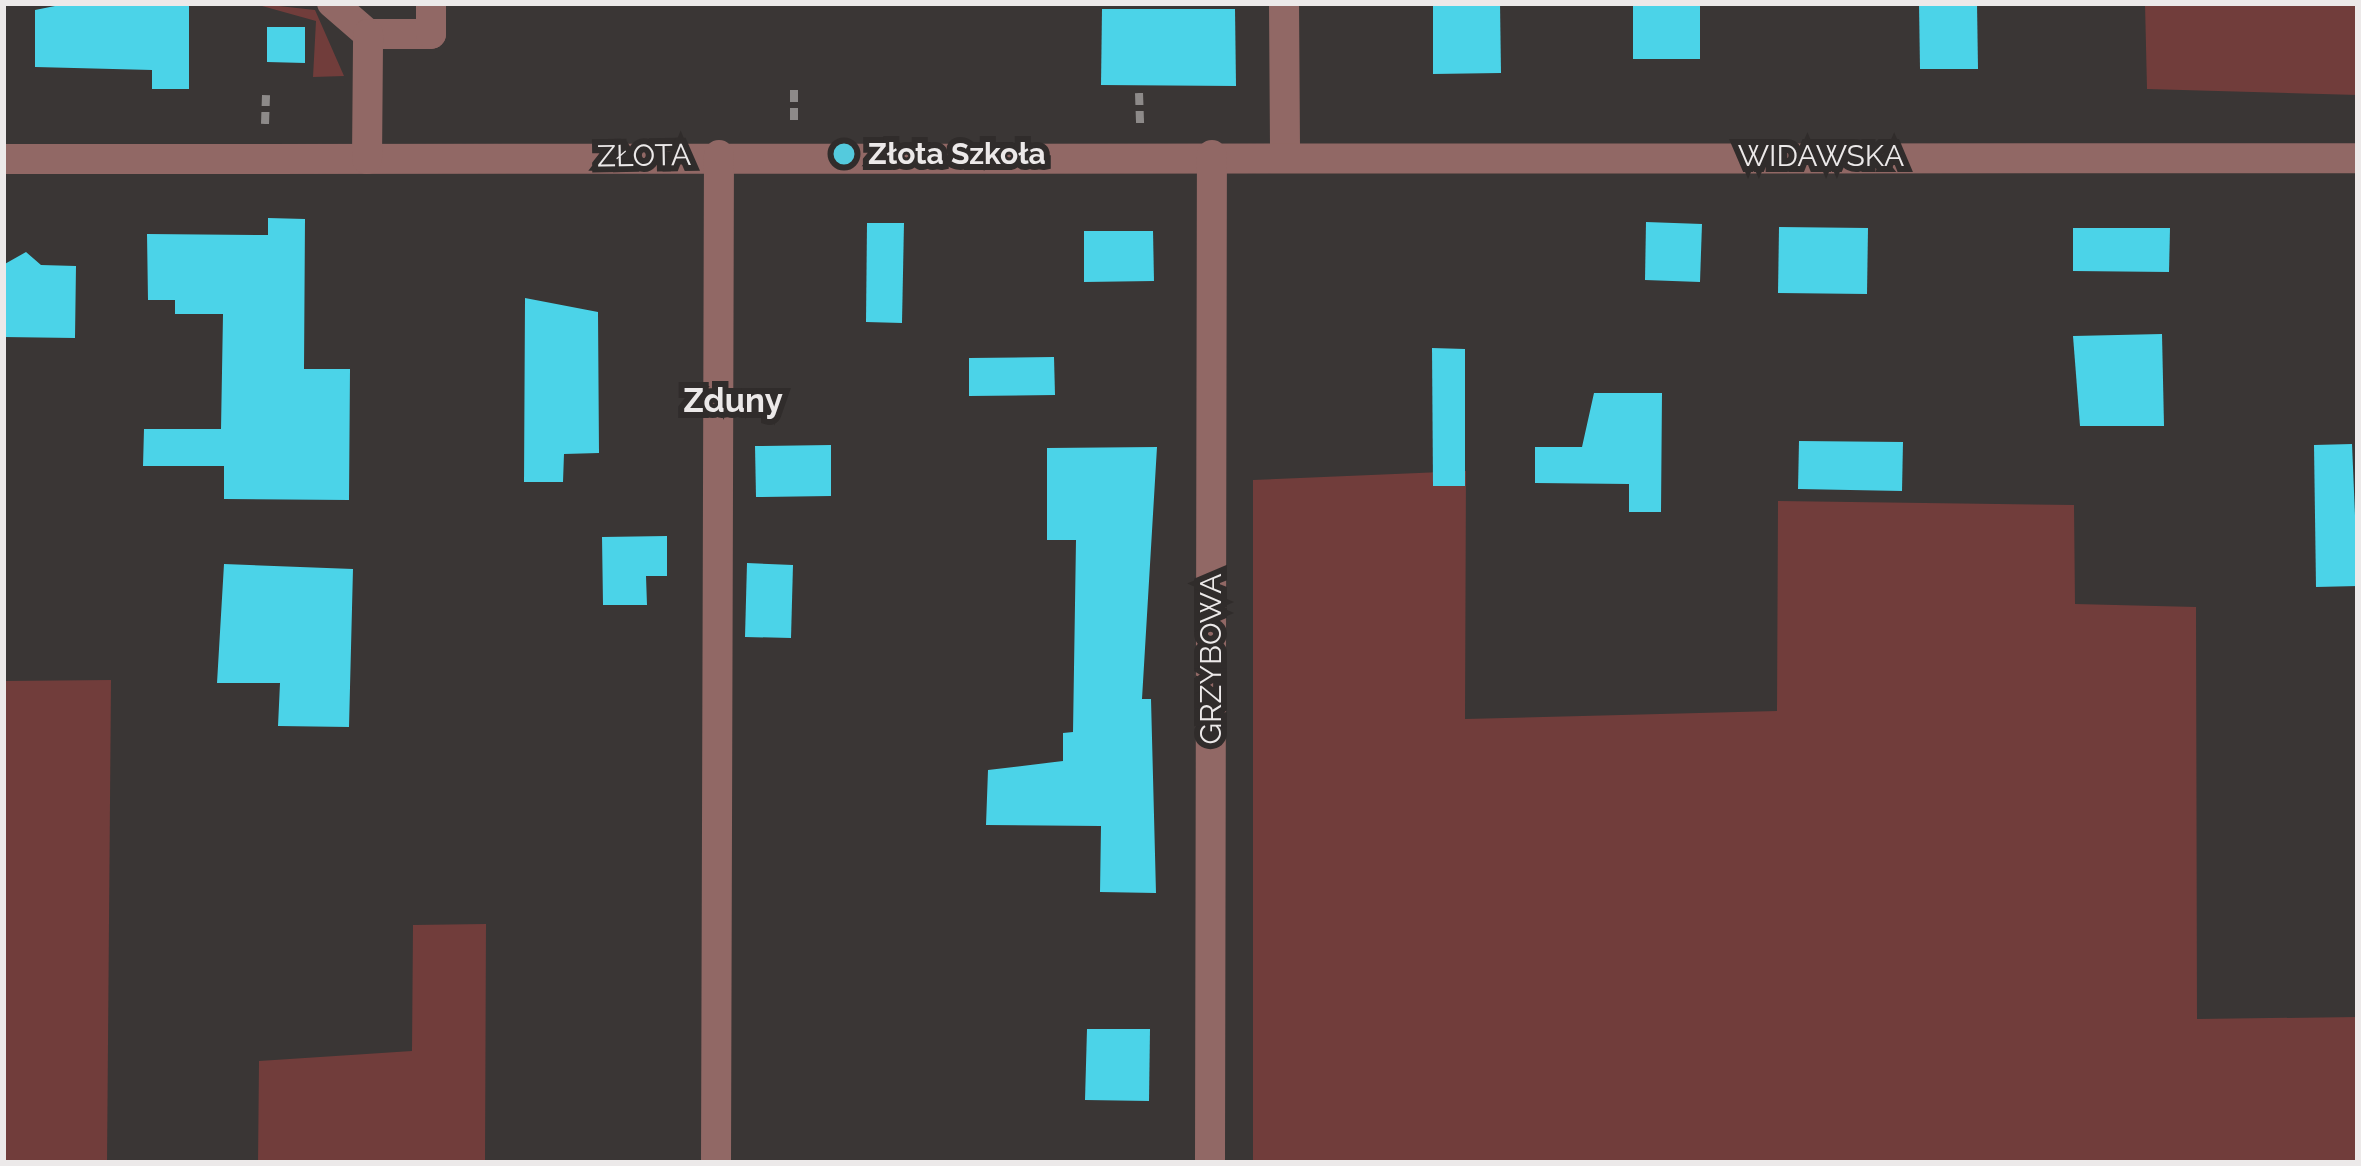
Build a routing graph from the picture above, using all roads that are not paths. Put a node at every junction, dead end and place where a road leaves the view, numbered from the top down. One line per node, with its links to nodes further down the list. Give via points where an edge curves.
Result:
1 (332, 3): 4 (street)
2 (430, 3): 4 (street, via 431,34)
3 (1284, 3): 5 (street)
4 (368, 34): 10 (street)
5 (1285, 154): 7 (street, ZŁOTA); 9 (street, WIDAWSKA)
6 (719, 155): 7 (street, ZŁOTA); 10 (street, ZŁOTA); 11 (street)
7 (1212, 155): 12 (street, GRZYBOWA)
8 (3, 158): 10 (street, ZŁOTA)
9 (2358, 158)
10 (367, 159)
11 (716, 1163)
12 (1210, 1163)

